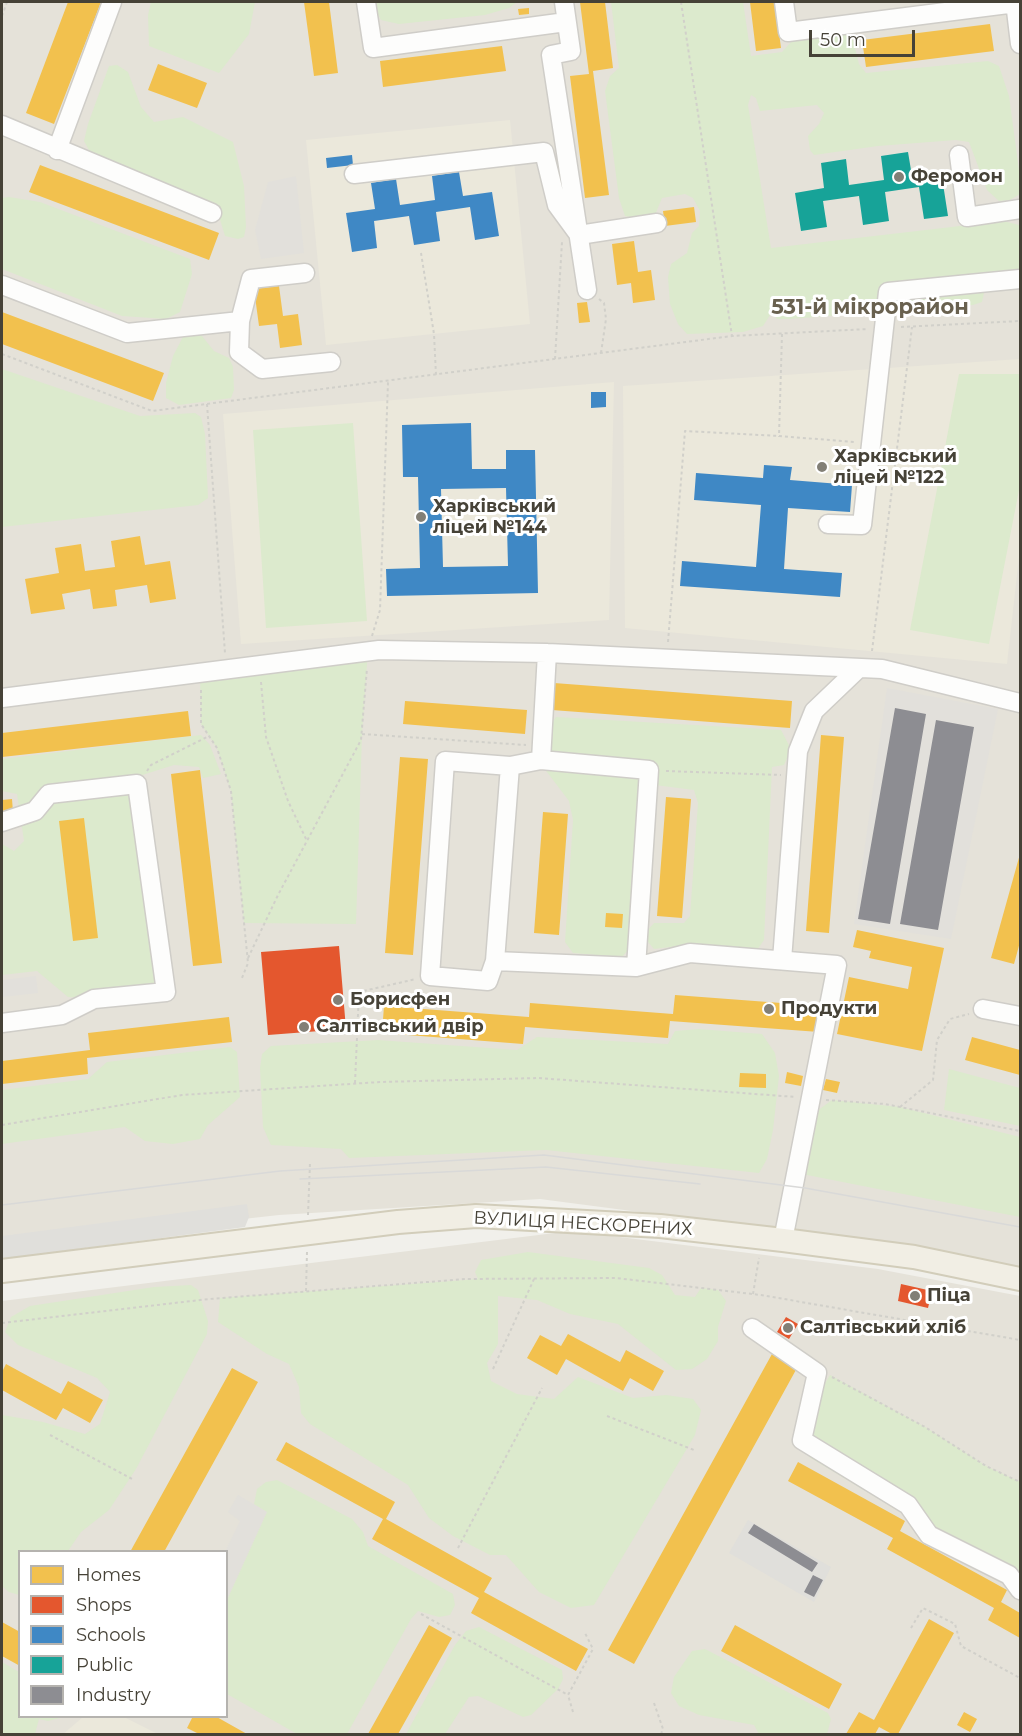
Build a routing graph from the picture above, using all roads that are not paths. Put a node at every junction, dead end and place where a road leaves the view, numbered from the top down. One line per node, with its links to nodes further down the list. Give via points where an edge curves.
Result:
1 (112, 2): 9 (lane)
2 (366, 2): 6 (lane, via 373,48)
3 (564, 2): 6 (lane)
4 (784, 2): 5 (lane, via 788,32)
5 (1016, 2): 7 (lane)
6 (566, 21): 15 (lane, via 571,51 551,55)
7 (1020, 44)
8 (2, 125): 9 (lane)
9 (57, 150): 13 (lane)
10 (959, 155): 12 (lane, via 967,217)
11 (354, 174): 15 (lane, via 544,152 557,205)
12 (1020, 209)
13 (212, 213)
14 (657, 223): 15 (lane)
15 (575, 230): 19 (lane)
16 (305, 273): 20 (lane, via 251,279)
17 (1020, 279): 22 (lane, via 888,292 862,525)
18 (2, 285): 20 (lane, via 127,333)
19 (588, 290)
20 (240, 321): 21 (lane, via 239,352 262,369)
21 (331, 362)
22 (828, 524)
23 (547, 653): 24 (lane); 25 (lane, via 368,650); 27 (lane)
24 (864, 668): 26 (lane); 30 (lane, via 814,711 798,751)
25 (2, 698)
26 (1020, 703)
27 (541, 753): 28 (lane); 32 (lane, via 648,770)
28 (510, 766): 31 (lane); 31 (lane, via 445,761 430,976 488,981)
29 (2, 822): 35 (lane, via 35,811 49,794 137,784 166,992 94,999 62,1015)
30 (782, 960): 32 (lane, via 690,952); 36 (lane, via 837,965)
31 (495, 961): 32 (lane)
32 (636, 967)
33 (983, 1009): 34 (lane)
34 (1020, 1016)
35 (2, 1023)
36 (783, 1240): 37 (main road, ВУЛИЦЯ НЕСКОРЕНИХ, via 660,1226 476,1216 386,1223); 38 (main road, ВУЛИЦЯ НЕСКОРЕНИХ, via 914,1257)
37 (2, 1271)
38 (1020, 1279)
39 (752, 1328): 40 (lane, via 817,1373 802,1440 908,1505 929,1535 1009,1575)
40 (1020, 1590)

